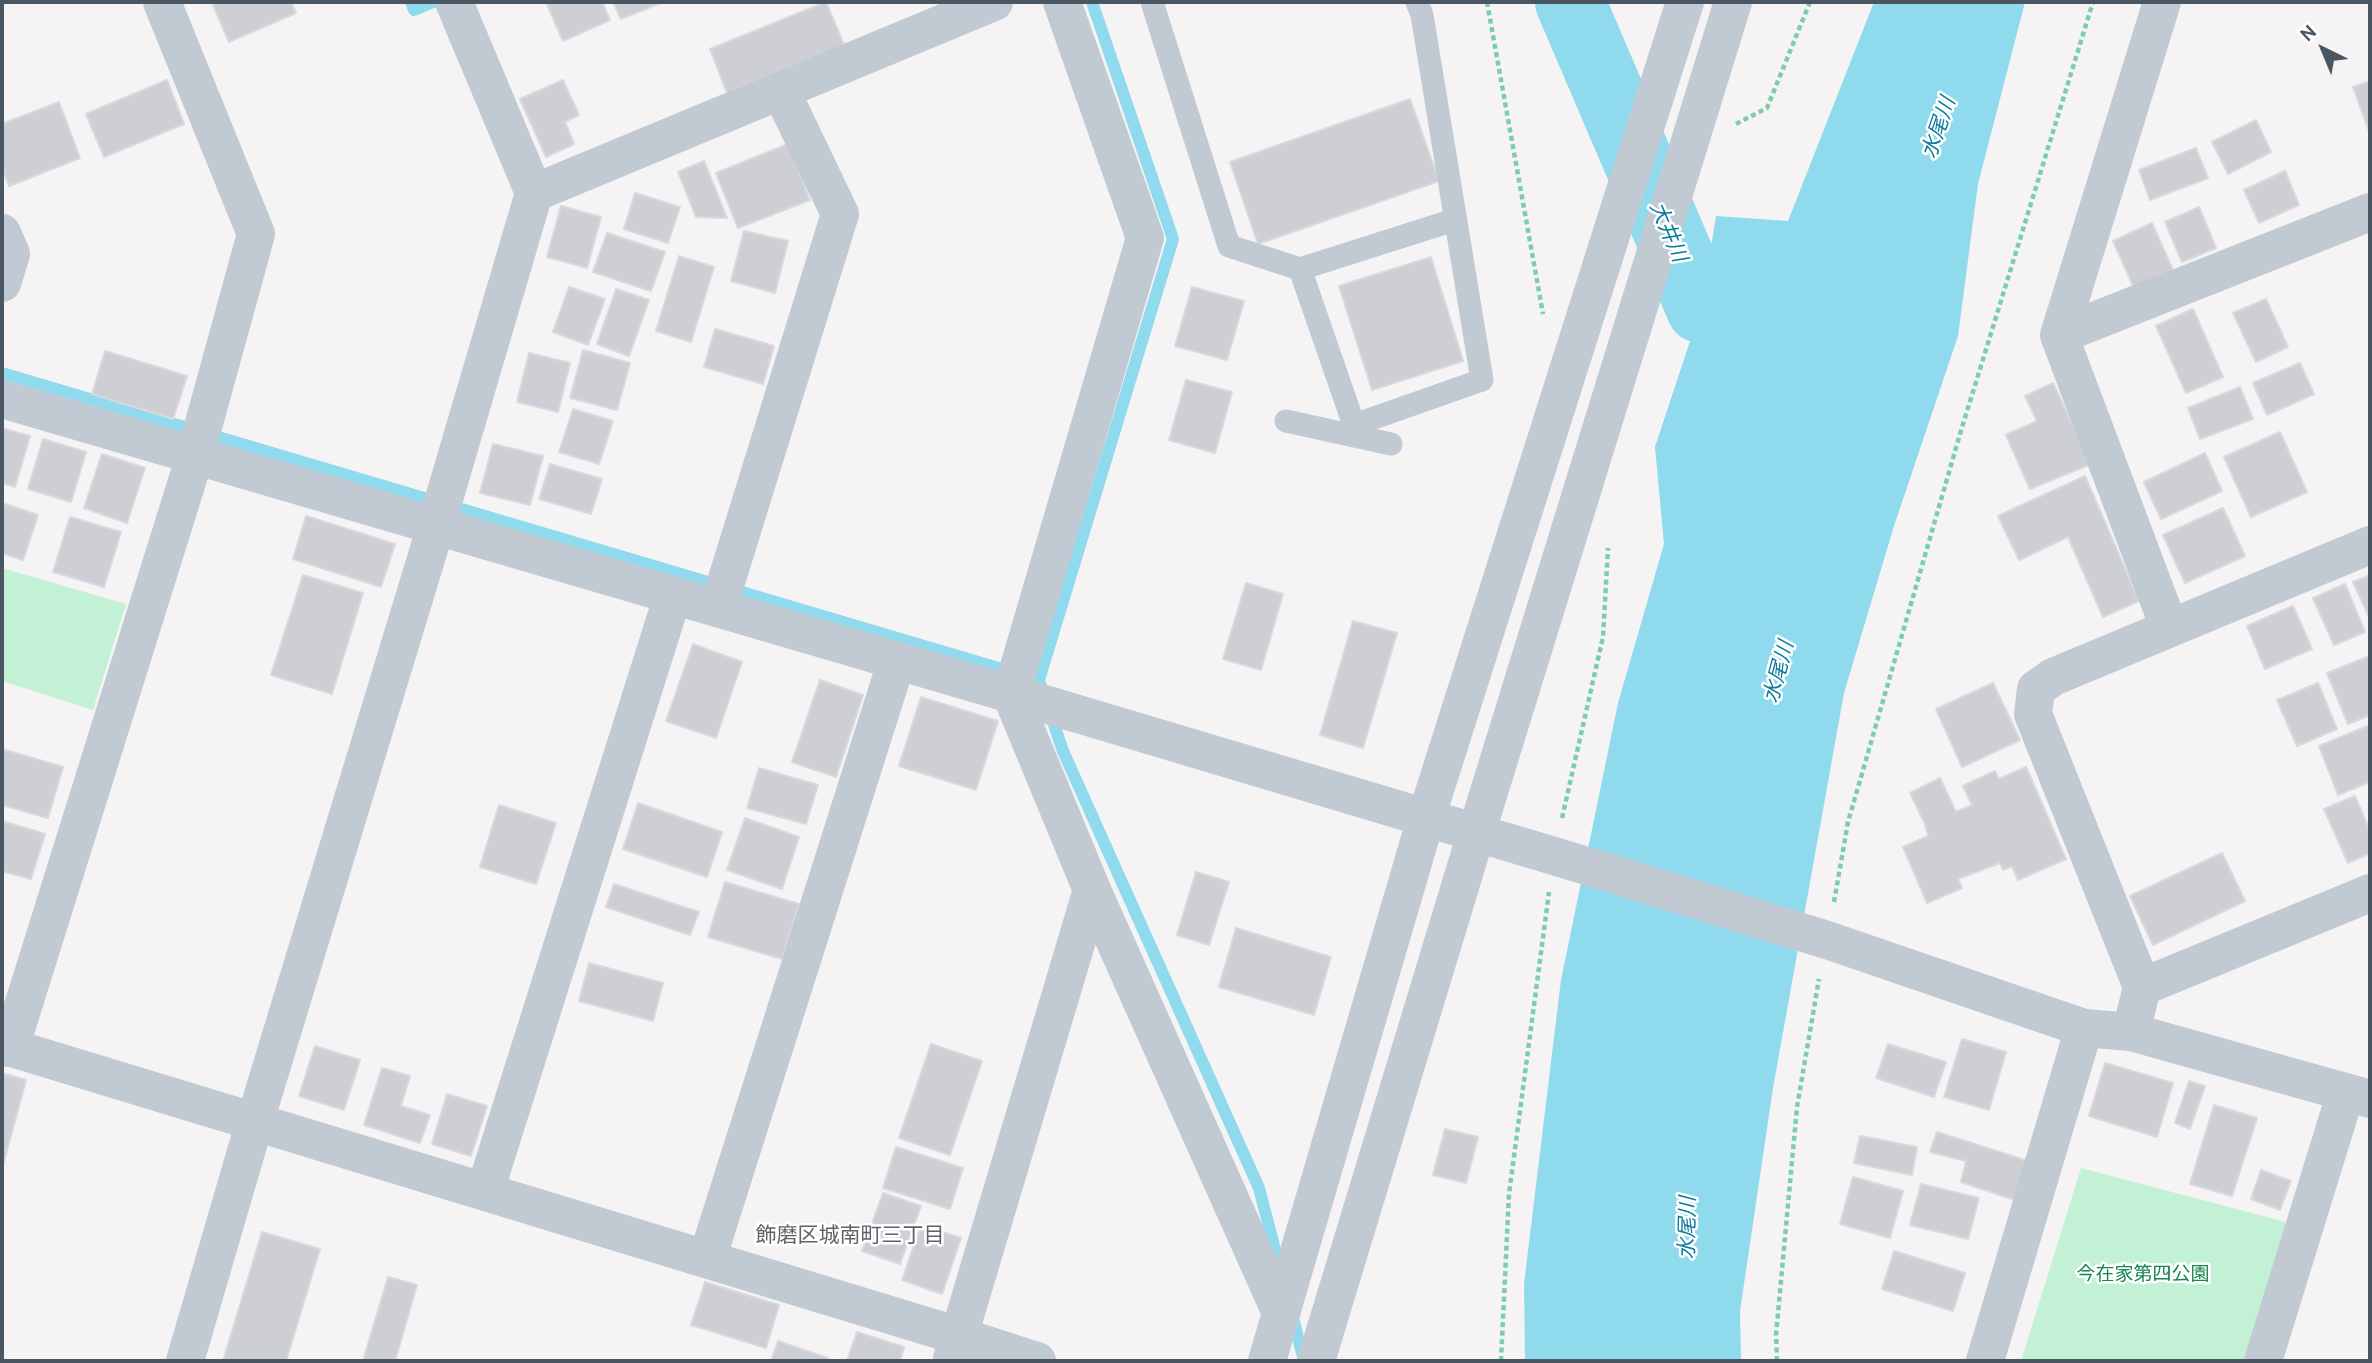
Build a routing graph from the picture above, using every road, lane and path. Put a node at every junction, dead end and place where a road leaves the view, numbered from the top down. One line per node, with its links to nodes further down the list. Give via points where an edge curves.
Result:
1 (162, 2): 27 (street, via 256,234)
2 (454, 2): 15 (street)
3 (994, 2): 13 (street)
4 (1062, 2): 35 (street, via 1145,238)
5 (1152, 2): 19 (lane, via 1229,246)
6 (1416, 2): 17 (lane, via 1422,15)
7 (1487, 2): 21 (path)
8 (1685, 2): 36 (street)
9 (1733, 2): 37 (street)
10 (1810, 2): 14 (path, via 1767,108)
11 (2093, 2): 41 (path, via 1960,434 1848,822)
12 (2162, 2): 22 (street)
13 (781, 91): 15 (street); 32 (street, via 840,214)
14 (1726, 129)
15 (534, 193): 28 (street)
16 (2370, 212): 22 (street)
17 (1454, 220): 19 (lane); 25 (lane, via 1482,380)
18 (2, 233): 20 (street, via 11,254)
19 (1300, 269): 25 (lane)
20 (2, 283)
21 (1544, 316)
22 (2059, 335): 33 (street)
23 (2, 399): 27 (street)
24 (1286, 421): 25 (lane)
25 (1353, 430): 26 (lane)
26 (1391, 444)
27 (195, 456): 28 (street); 45 (street)
28 (436, 526): 31 (street); 47 (street)
29 (2370, 545): 33 (street)
30 (1608, 546): 38 (path, via 1603,637)
31 (673, 595): 32 (street); 48 (street)
32 (718, 608): 34 (street)
33 (2169, 627): 42 (street, via 2053,677 2036,689 2033,714)
34 (897, 660): 35 (street); 49 (street)
35 (1011, 694): 36 (street); 39 (street)
36 (1426, 818): 37 (street); 50 (street)
37 (1476, 834): 38 (street); 55 (street)
38 (1553, 856): 41 (street); 56 (path, via 1509,1194)
39 (1092, 890): 50 (street); 51 (street)
40 (2370, 893): 42 (street)
41 (1828, 940): 43 (street); 57 (path, via 1797,1107)
42 (2142, 987): 44 (street)
43 (2084, 1028): 44 (street); 58 (street)
44 (2131, 1032): 46 (street)
45 (6, 1047): 47 (street)
46 (2358, 1096): 59 (street)
47 (255, 1121): 48 (street); 52 (street)
48 (485, 1191): 49 (street)
49 (707, 1259): 51 (street)
50 (1281, 1313): 54 (street)
51 (955, 1348): 53 (street)
52 (184, 1361)
53 (1037, 1361)
54 (1267, 1361)
55 (1316, 1361)
56 (1501, 1361)
57 (1777, 1361)
58 (1985, 1361)
59 (2263, 1361)

